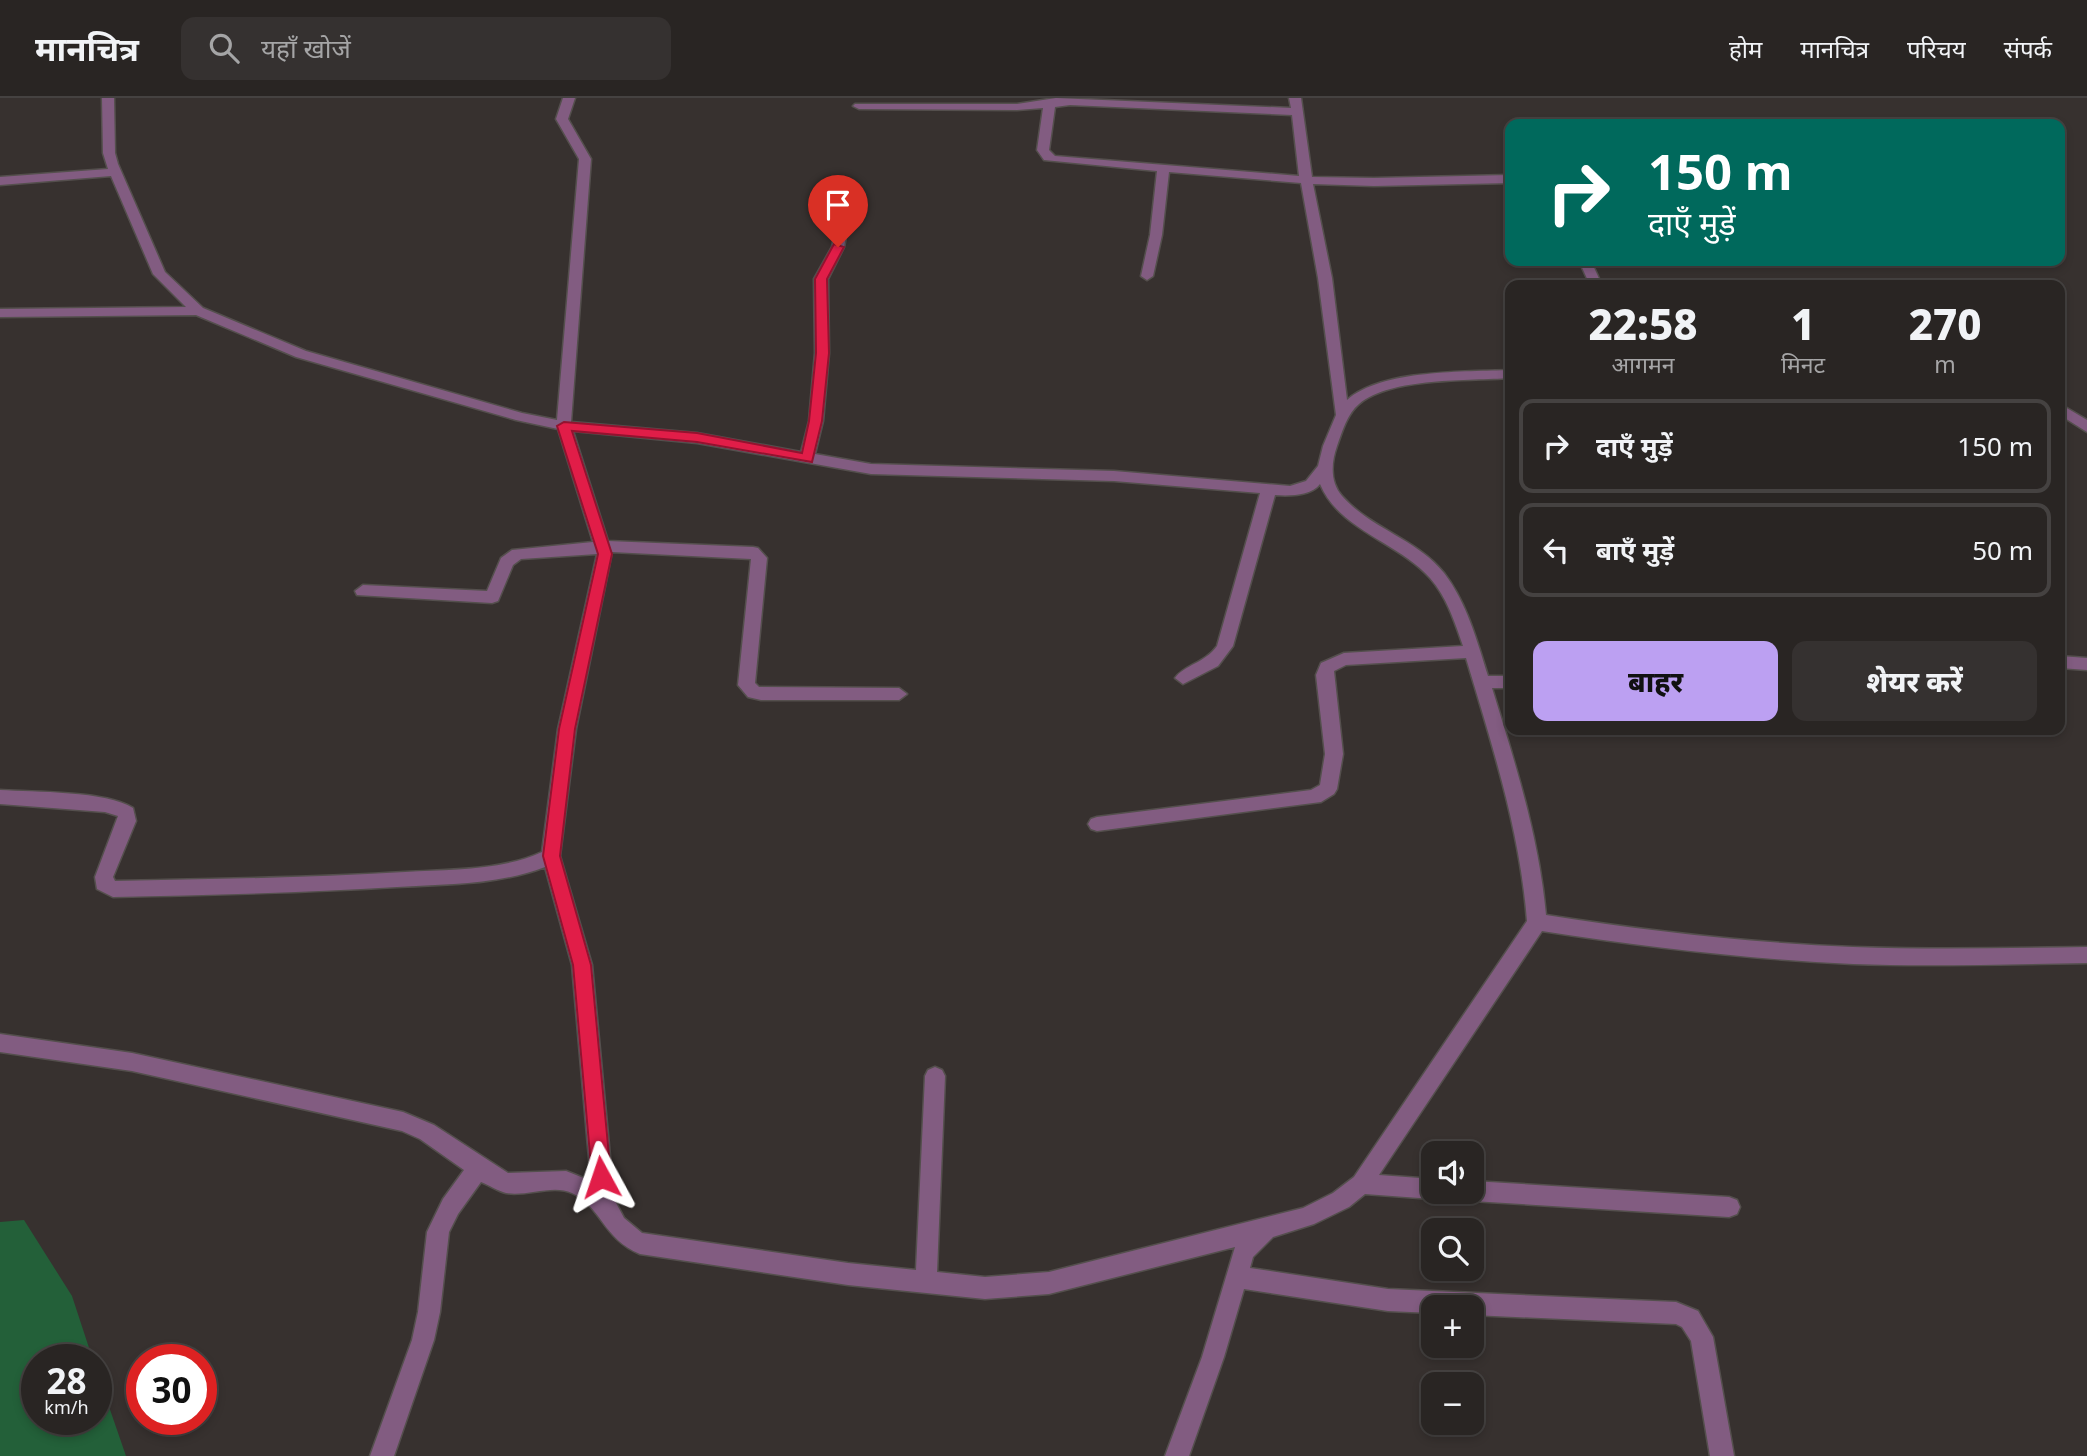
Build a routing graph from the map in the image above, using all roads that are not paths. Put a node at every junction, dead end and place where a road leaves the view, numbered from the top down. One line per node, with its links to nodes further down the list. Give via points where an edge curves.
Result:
1 (108, 98): 7 (street, via 109,153)
2 (569, 98): 18 (street, via 562,119 584,159)
3 (1050, 101): 4 (street); 5 (street, via 1017,107); 6 (street, via 1043,150 1048,157)
4 (1296, 105): 9 (street)
5 (859, 106)
6 (1163, 168): 9 (street); 12 (street)
7 (115, 172): 10 (street); 13 (street, via 159,274)
8 (1505, 179): 9 (street)
9 (1307, 180): 17 (street)
10 (0, 181)
11 (845, 211): 20 (street, via 838,247 821,279 822,353 816,421)
12 (1147, 276)
13 (198, 312): 14 (street); 18 (street, via 301,354)
14 (0, 313)
15 (1505, 375): 17 (street, via 1376,388 1353,402)
16 (2065, 412): 19 (street)
17 (1343, 415): 21 (street)
18 (564, 426): 20 (street, via 697,438); 23 (street)
19 (2087, 427)
20 (807, 459): 22 (street, via 884,469 1114,476)
21 (1325, 467): 22 (street, via 1311,485 1290,491); 25 (street, via 1325,483 1339,501 1434,573 1447,589)
22 (1269, 489): 28 (street, via 1225,646 1208,666)
23 (604, 546): 24 (street, via 512,556 492,597); 31 (street, via 758,555 746,685 754,693); 34 (street, via 603,572 567,729)
24 (363, 591)
25 (1472, 652): 29 (street); 33 (street, via 1344,660 1327,667 1324,676 1334,754 1324,793)
26 (2065, 662): 27 (street)
27 (2087, 664)
28 (1183, 678)
29 (1482, 682): 30 (street); 35 (street, via 1512,782)
30 (1505, 682)
31 (899, 694)
32 (0, 797): 34 (street, via 105,805 127,813 104,877 104,884 113,889 448,876 526,869)
33 (1097, 824)
34 (551, 856): 44 (street, via 582,965)
35 (1537, 922): 36 (street, via 1600,933 1820,954); 40 (street)
36 (2087, 955)
37 (0, 1043): 39 (street, via 132,1062 403,1122 427,1132)
38 (935, 1076): 47 (street)
39 (479, 1168): 44 (street, via 507,1183 576,1184); 48 (street, via 449,1207 439,1229 427,1326)
40 (1361, 1184): 41 (street); 45 (street, via 1306,1217)
41 (1421, 1188)
42 (1484, 1192): 43 (street)
43 (1729, 1208)
44 (607, 1212): 47 (street, via 621,1232 640,1243)
45 (1266, 1229): 46 (street, via 1244,1251); 47 (street, via 1049,1283 985,1288)
46 (1236, 1277): 49 (street); 50 (street, via 1388,1300 1676,1312 1690,1320 1702,1337)
47 (926, 1281)
48 (382, 1456)
49 (1177, 1456)
50 (1722, 1456)

